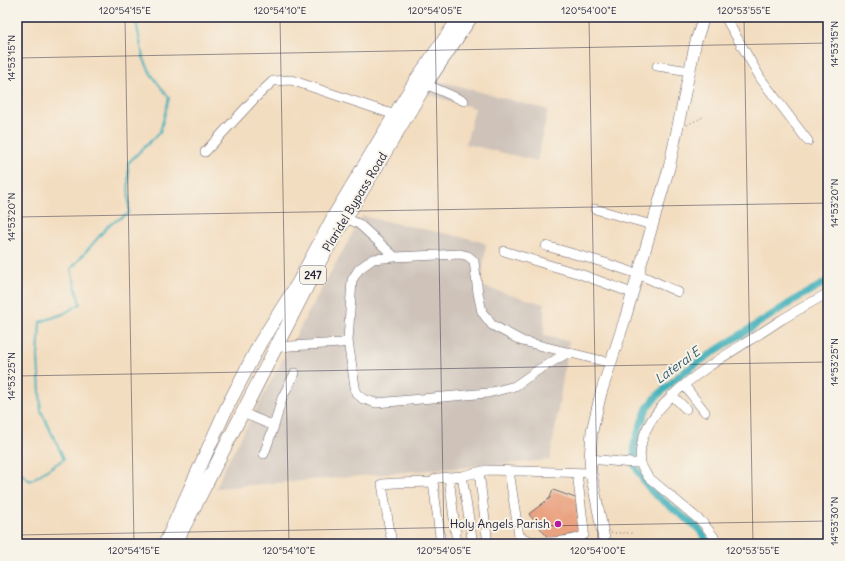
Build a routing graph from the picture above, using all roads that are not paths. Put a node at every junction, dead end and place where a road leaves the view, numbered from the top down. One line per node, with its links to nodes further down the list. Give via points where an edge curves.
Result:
1 (461, 17): 6 (highway, Plaridel Bypass Road / 247)
2 (704, 17): 5 (main road)
3 (726, 17): 9 (street, via 761,79)
4 (657, 66): 5 (street)
5 (690, 71): 13 (main road, via 669,168)
6 (421, 82): 7 (street); 8 (highway, Plaridel Bypass Road / 247); 12 (highway, Plaridel Bypass Road / 247)
7 (464, 101)
8 (395, 115): 10 (street, via 291,80 273,80); 12 (highway, Plaridel Bypass Road / 247)
9 (808, 141)
10 (205, 152)
11 (595, 209): 13 (street)
12 (340, 216): 16 (street, via 359,224); 22 (highway, Plaridel Bypass Road / 247); 28 (highway, Plaridel Bypass Road / 247, via 260,344)
13 (652, 225): 17 (main road)
14 (546, 246): 17 (street)
15 (504, 251): 19 (street)
16 (395, 257): 21 (street, via 373,259 359,269 352,280); 23 (street, via 460,254 468,256 474,261 482,312 492,325 522,340)
17 (638, 274): 18 (street); 19 (main road)
18 (678, 292)
19 (632, 293): 24 (main road)
20 (828, 293): 26 (street, via 724,355)
21 (348, 341): 22 (street); 23 (street, via 356,393 363,399 376,403 488,393 515,386)
22 (275, 348): 31 (highway, Plaridel Bypass Road / 247)
23 (569, 352): 24 (street)
24 (611, 363): 34 (main road, via 598,402)
25 (295, 373): 32 (street, via 282,398)
26 (684, 385): 27 (street); 30 (street)
27 (672, 395): 29 (street); 35 (street, via 650,422 642,439)
28 (227, 407): 31 (highway); 44 (highway, Plaridel Bypass Road / 247)
29 (686, 409)
30 (705, 412)
31 (243, 413): 32 (street); 45 (highway, Plaridel Bypass Road / 247)
32 (274, 426): 33 (street)
33 (264, 454)
34 (590, 459): 35 (street); 39 (main road)
35 (637, 463): 51 (street, via 648,477 703,523)
36 (509, 471): 37 (street); 38 (street); 38 (street, via 519,536 524,539 553,542 584,535)
37 (479, 472): 40 (street); 50 (street)
38 (577, 473): 39 (street)
39 (591, 473): 43 (main road)
40 (462, 476): 41 (street); 49 (street)
41 (449, 477): 42 (street, via 435,479); 48 (street)
42 (433, 482): 46 (street, via 382,484); 47 (street)
43 (604, 538)
44 (165, 544)
45 (175, 544)
46 (392, 544)
47 (441, 544)
48 (457, 544)
49 (473, 544)
50 (488, 544)
51 (716, 544)

